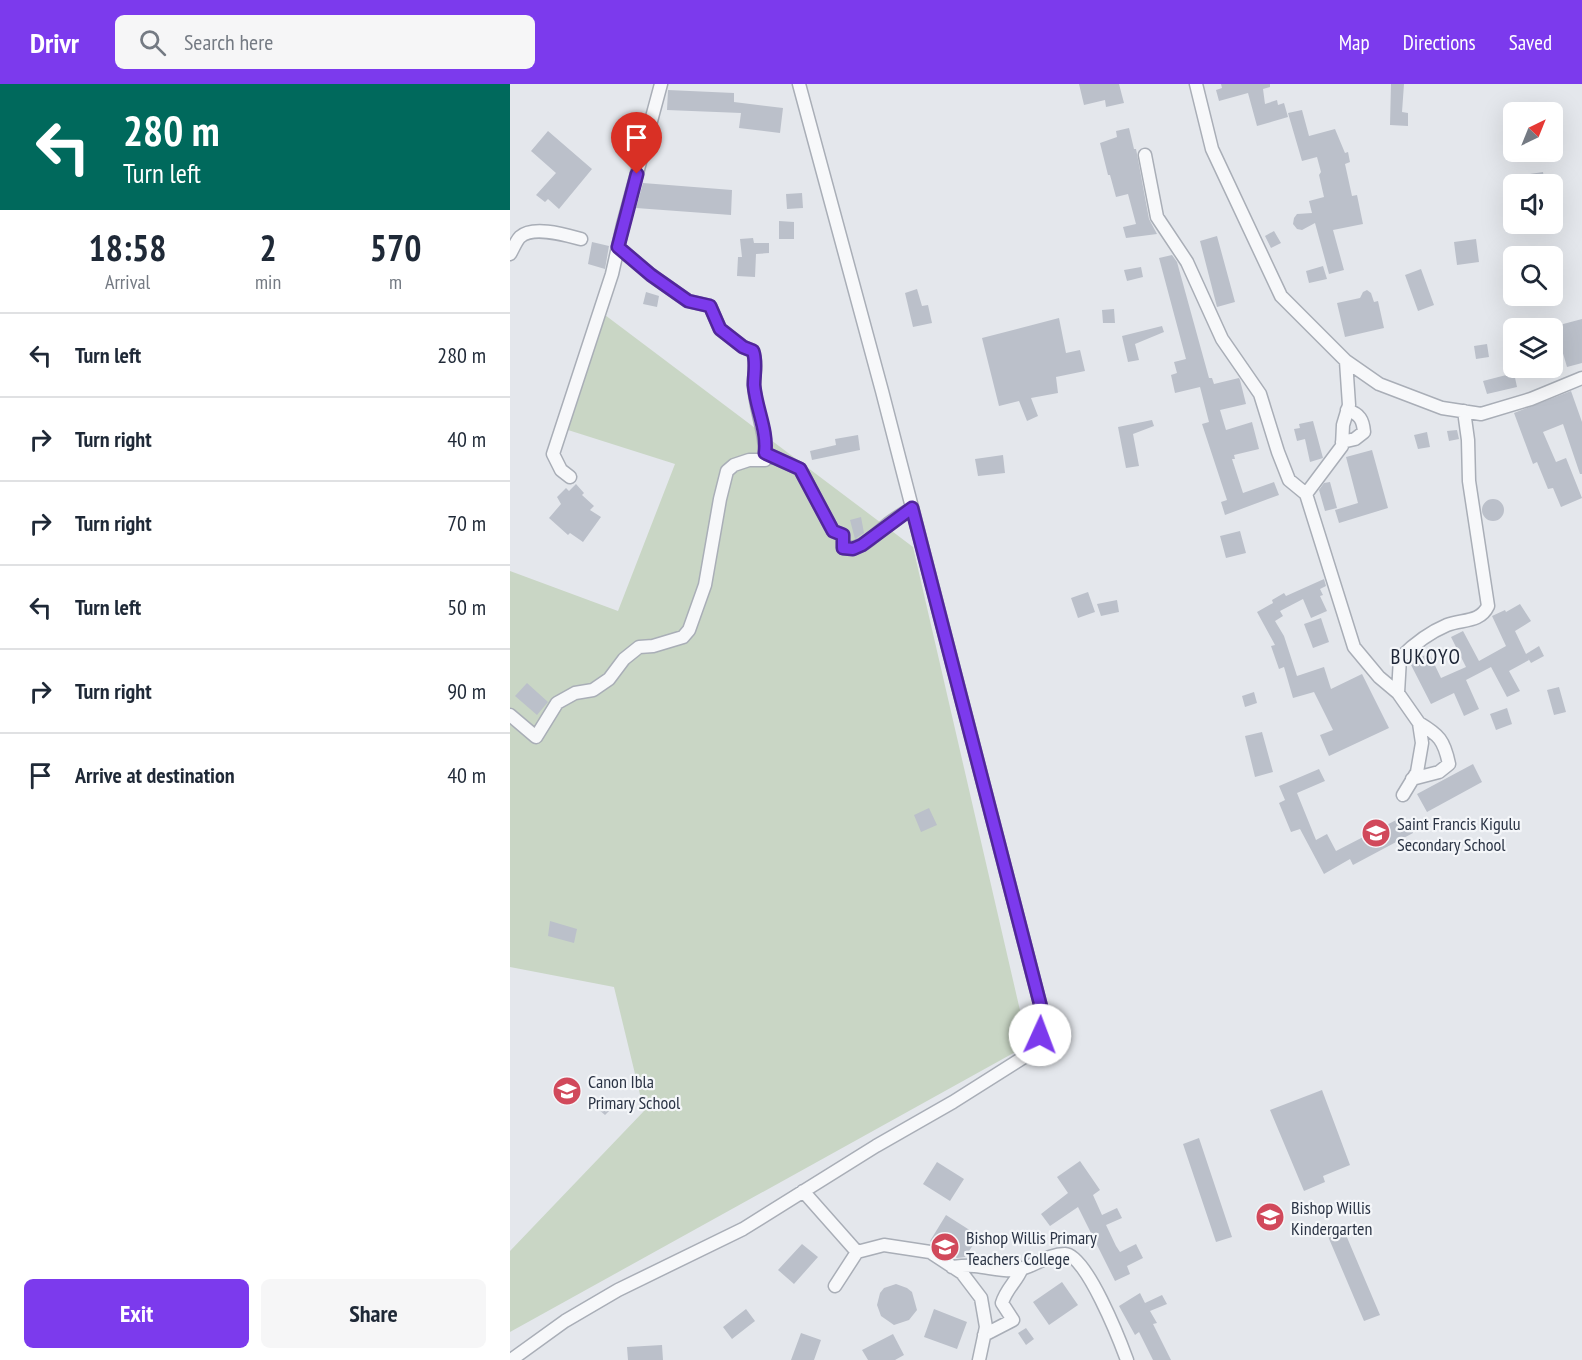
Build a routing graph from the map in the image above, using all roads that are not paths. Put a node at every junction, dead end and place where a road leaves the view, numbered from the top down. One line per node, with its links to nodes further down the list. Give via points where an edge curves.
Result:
1 (661, 84): 6 (street)
2 (799, 84): 16 (street)
3 (1196, 84): 8 (street, via 1212,149 1281,296)
4 (1145, 155): 15 (street, via 1157,217 1186,262 1222,339 1260,394 1289,480)
5 (581, 239): 7 (street, via 555,232 530,232 520,237)
6 (618, 247): 13 (street, via 688,301 710,306 720,329 753,351 754,386); 14 (street, via 553,454 561,470)
7 (510, 254)
8 (1346, 361): 10 (street); 11 (street, via 1379,384 1442,408)
9 (1582, 378): 11 (street, via 1481,414)
10 (1347, 410): 12 (street); 12 (street, via 1363,421 1364,432)
11 (1464, 411): 17 (street, via 1469,481 1488,606 1475,619 1448,624 1418,640 1400,658)
12 (1342, 442): 15 (street)
13 (765, 453): 16 (street, via 800,469 833,531 843,535 843,548 862,545); 18 (street, via 765,460 749,460 727,471 705,585 683,637 639,647 593,690 575,693 557,703 536,736)
14 (570, 477)
15 (1306, 494): 17 (street, via 1354,647)
16 (912, 508): 22 (street, via 1043,1015 1040,1035 1029,1054)
17 (1398, 693): 19 (street)
18 (510, 714)
19 (1419, 723): 20 (street, via 1422,743); 20 (street, via 1443,742 1449,764 1439,772)
20 (1412, 779): 21 (street)
21 (1402, 795)
22 (803, 1191): 23 (street); 28 (street, via 743,1229 618,1290 565,1321)
23 (857, 1252): 24 (street, via 884,1245 930,1252); 26 (street)
24 (952, 1267): 25 (street); 27 (street, via 962,1273 981,1298)
25 (1022, 1268): 27 (street, via 1002,1303 1013,1320); 30 (street, via 1050,1256 1074,1256 1088,1274)
26 (835, 1286)
27 (984, 1335): 29 (street)
28 (511, 1360)
29 (979, 1360)
30 (1127, 1360)

